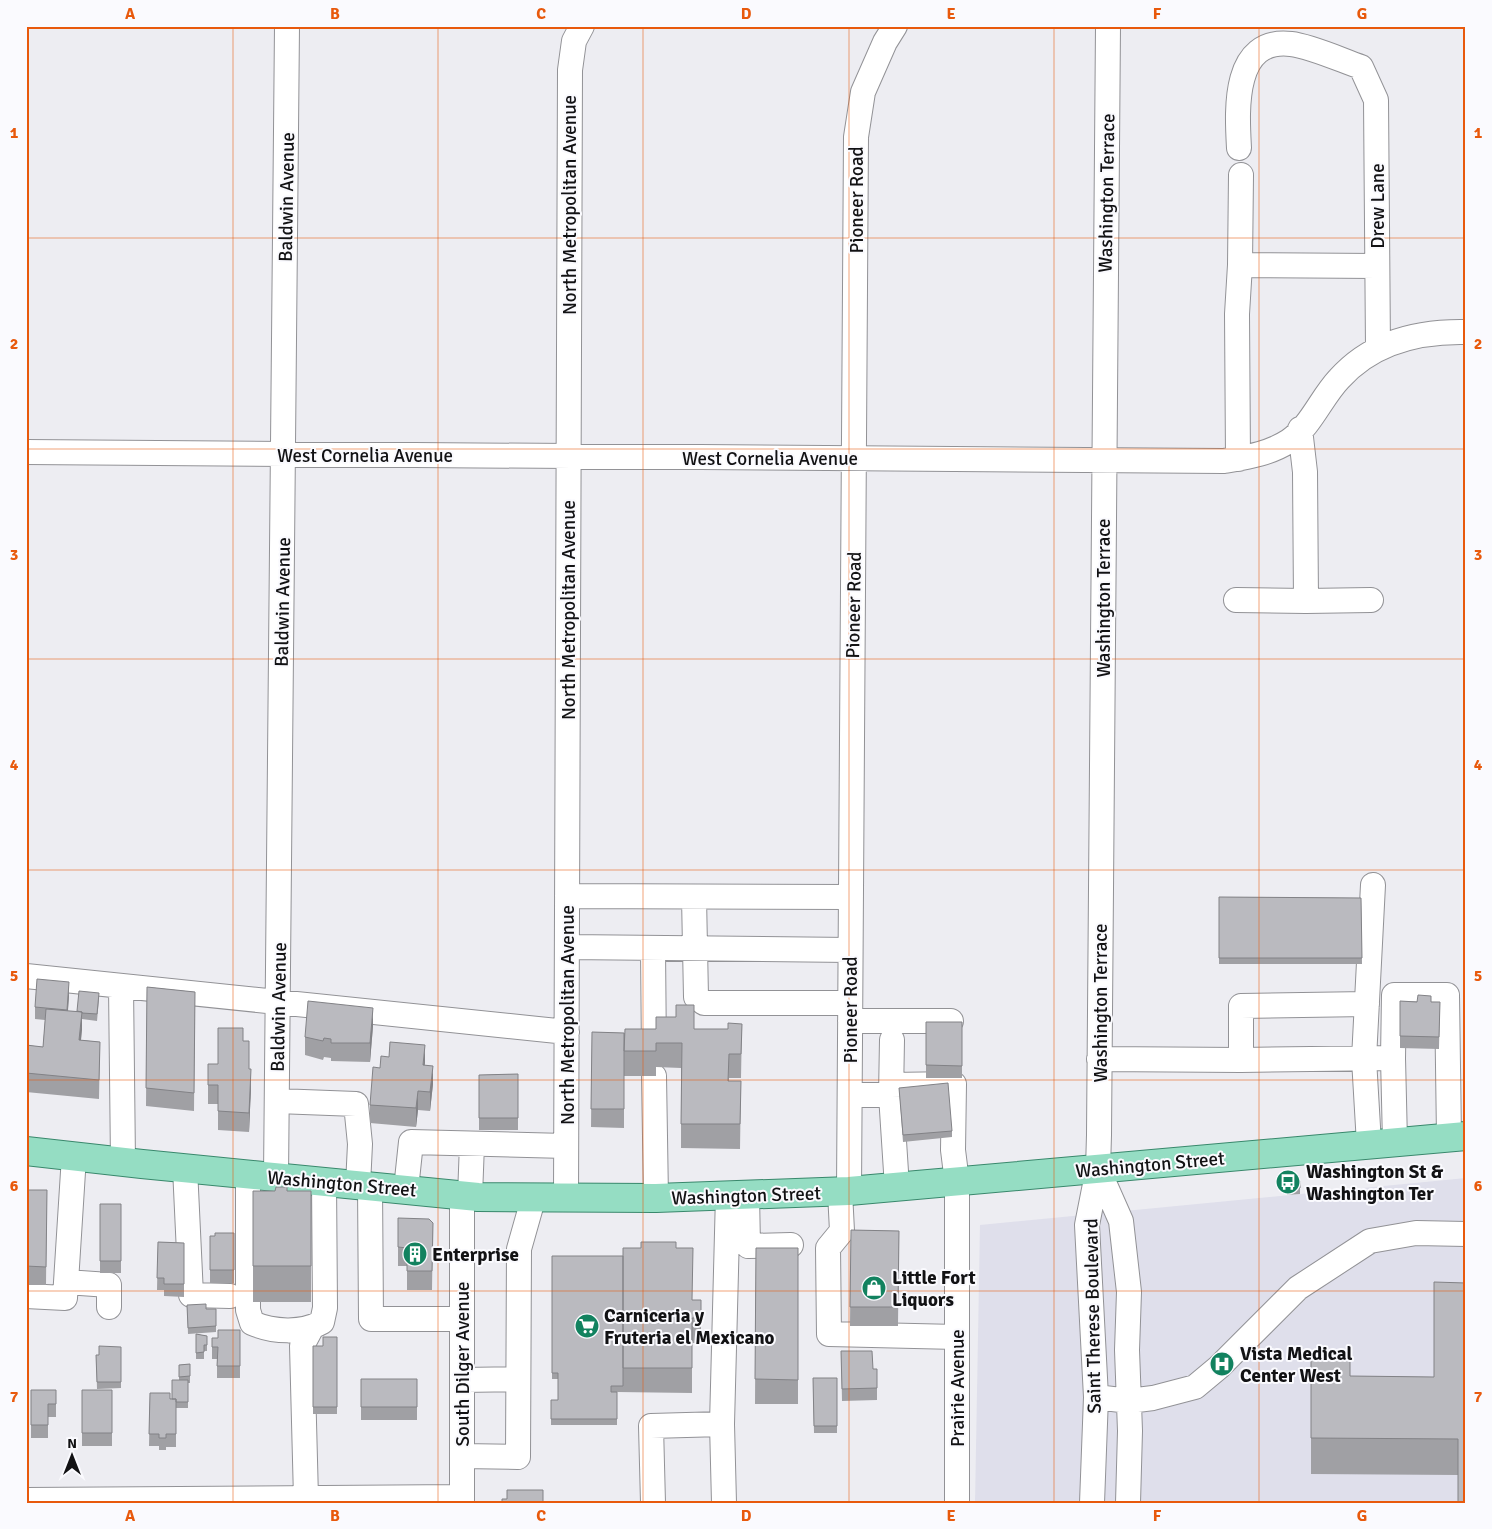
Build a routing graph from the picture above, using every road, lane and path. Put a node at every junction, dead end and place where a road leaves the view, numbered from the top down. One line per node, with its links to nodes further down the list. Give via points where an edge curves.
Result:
1 (287, 26): 13 (street, Baldwin Avenue)
2 (582, 26): 14 (street, North Metropolitan Avenue, via 574,41 570,70)
3 (895, 26): 15 (street, Pioneer Road, via 863,92 856,137)
4 (1108, 26): 17 (street, Washington Terrace)
5 (1240, 148): 8 (street, Drew Lane, via 1238,94 1247,66 1258,52 1267,46 1290,44 1361,67 1376,100)
6 (1241, 175): 7 (street)
7 (1240, 265): 8 (street); 16 (street)
8 (1377, 266): 10 (street, Drew Lane)
9 (1466, 332): 10 (street, West Cornelia Avenue, via 1439,331 1402,338)
10 (1378, 349): 11 (street, West Cornelia Avenue, via 1365,355 1338,379)
11 (1300, 429): 16 (street, West Cornelia Avenue, via 1290,440 1266,453); 20 (street, via 1305,472)
12 (26, 452): 13 (street, West Cornelia Avenue)
13 (284, 454): 14 (street, West Cornelia Avenue); 31 (street, Baldwin Avenue)
14 (569, 456): 15 (street, West Cornelia Avenue); 22 (street, North Metropolitan Avenue)
15 (855, 458): 17 (street, West Cornelia Avenue); 24 (street, Pioneer Road)
16 (1238, 458): 17 (street, West Cornelia Avenue, via 1224,461)
17 (1104, 461): 38 (street, Washington Terrace)
18 (1236, 600): 20 (street)
19 (1371, 600): 20 (street)
20 (1306, 601)
21 (1372, 886): 32 (street)
22 (567, 896): 23 (street); 25 (street, North Metropolitan Avenue)
23 (694, 897): 24 (street); 27 (street)
24 (851, 897): 28 (street, Pioneer Road)
25 (567, 947): 26 (street); 35 (street, North Metropolitan Avenue)
26 (653, 949): 27 (street); 65 (street)
27 (695, 949): 28 (street); 33 (street, via 696,997 704,1003)
28 (850, 950): 33 (street, Pioneer Road)
29 (26, 976): 30 (street)
30 (121, 986): 31 (street); 50 (street)
31 (278, 1002): 35 (street); 43 (street, Baldwin Avenue)
32 (1367, 1004): 39 (street); 40 (street, via 1240,1006)
33 (850, 1012): 34 (street); 42 (street, Pioneer Road)
34 (951, 1021)
35 (566, 1032): 47 (street, North Metropolitan Avenue)
36 (892, 1040): 41 (street)
37 (1393, 1058): 39 (street); 44 (street, via 1394,995 1446,995); 45 (street)
38 (1100, 1059): 40 (street); 52 (street, Washington Terrace)
39 (1364, 1059): 40 (street); 45 (street)
40 (1240, 1060)
41 (891, 1090): 42 (street); 56 (street, Prairie Avenue, via 954,1084 953,1150); 58 (street)
42 (850, 1095): 60 (street, Pioneer Road)
43 (277, 1101): 54 (street, Baldwin Avenue); 57 (street, via 356,1104)
44 (1458, 1136): 45 (main road, Washington Street)
45 (1382, 1143): 52 (main road, Washington Street)
46 (472, 1144): 47 (street); 59 (street, via 411,1142); 61 (street, South Dilger Avenue)
47 (566, 1146): 64 (street, North Metropolitan Avenue)
48 (26, 1150): 49 (main road, Washington Street)
49 (74, 1156): 50 (main road, Washington Street); 68 (street)
50 (123, 1162): 51 (main road, Washington Street)
51 (185, 1168): 53 (main road, Washington Street); 70 (street, via 191,1295)
52 (1098, 1169): 56 (main road, Washington Street); 77 (street, Saint Therese Boulevard, via 1087,1225); 78 (street, Saint Therese Boulevard, via 1121,1221 1129,1292)
53 (248, 1174): 54 (main road, Washington Street); 73 (street, via 248,1310 252,1323 267,1330)
54 (276, 1177): 55 (main road, Washington Street)
55 (324, 1181): 57 (main road, Washington Street); 73 (street, via 325,1308 322,1322)
56 (957, 1182): 58 (main road, Washington Street); 74 (street, Prairie Avenue)
57 (364, 1185): 59 (main road, Washington Street); 72 (street, via 371,1319)
58 (897, 1187): 60 (main road, Washington Street)
59 (406, 1189): 61 (main road, Washington Street)
60 (844, 1191): 62 (main road, Washington Street); 74 (street, Pioneer Road, via 842,1231 828,1248 829,1334)
61 (466, 1195): 63 (main road, Washington Street); 72 (street, South Dilger Avenue)
62 (738, 1195): 65 (main road, Washington Street); 67 (street, via 748,1246); 79 (street)
63 (534, 1196): 64 (main road, Washington Street); 75 (street, via 519,1249)
64 (566, 1196): 65 (main road, Washington Street)
65 (656, 1198)
66 (1466, 1234): 78 (street, via 1416,1233 1370,1242 1298,1288 1195,1388)
67 (791, 1245)
68 (66, 1282): 69 (street, via 65,1298); 71 (street, via 109,1285)
69 (26, 1296)
70 (230, 1296)
71 (109, 1307)
72 (462, 1319): 76 (street, South Dilger Avenue)
73 (311, 1329): 81 (street, via 302,1346)
74 (957, 1337): 86 (street, Prairie Avenue)
75 (518, 1379): 76 (street); 80 (street, via 518,1457)
76 (462, 1380): 80 (street, South Dilger Avenue)
77 (1096, 1397): 78 (street); 87 (street, Saint Therese Boulevard)
78 (1129, 1401): 88 (street, Saint Therese Boulevard)
79 (722, 1424): 84 (street, via 651,1426); 85 (street)
80 (462, 1456): 83 (street, South Dilger Avenue)
81 (306, 1498): 82 (street); 83 (street)
82 (26, 1500)
83 (462, 1500)
84 (653, 1503)
85 (724, 1503)
86 (957, 1503)
87 (1092, 1503)
88 (1128, 1503)

